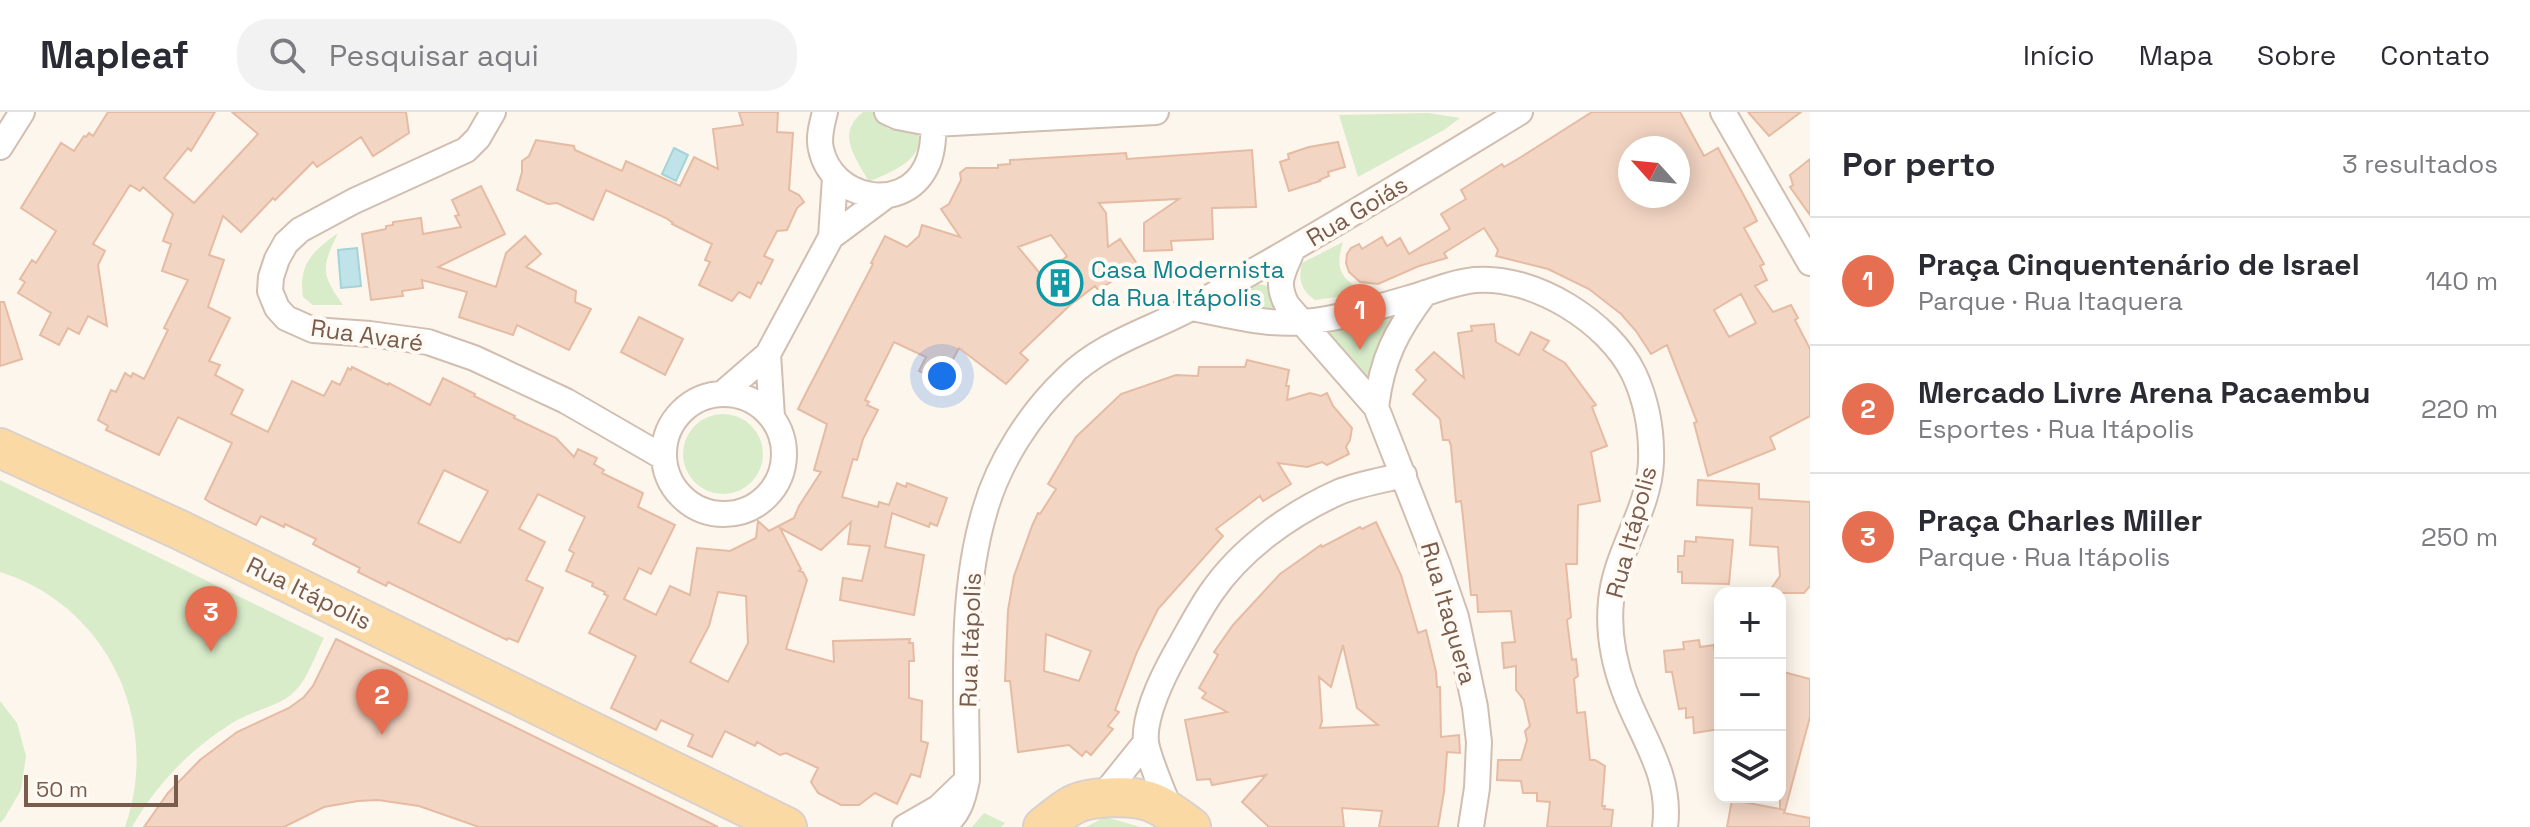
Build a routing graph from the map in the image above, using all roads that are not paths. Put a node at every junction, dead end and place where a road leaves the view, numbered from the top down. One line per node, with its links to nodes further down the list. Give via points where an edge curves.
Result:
1 (22, 112): 9 (street)
2 (493, 112): 25 (street, Rua Avaré, via 466,150 300,230 286,243 271,277 277,308 313,330 428,342 474,358 566,401)
3 (825, 112): 10 (street, via 821,149)
4 (887, 112): 8 (street)
5 (1156, 112): 8 (street)
6 (1520, 112): 13 (street, Rua Goiás)
7 (1723, 112): 14 (street)
8 (934, 124): 11 (street, via 925,170 912,184)
9 (0, 147)
10 (835, 178): 11 (street, via 866,195); 12 (street)
11 (886, 196): 12 (street)
12 (831, 237): 20 (street)
13 (1292, 251): 15 (street, Rua Goiás); 19 (street, Rua Itaquera, via 1280,291)
14 (1810, 263)
15 (1231, 284): 17 (street, Rua Goiás); 18 (street, via 1231,299)
16 (1425, 293): 19 (street, Rua Itápolis); 22 (street, via 1392,341); 36 (street, Rua Itápolis, via 1477,280 1530,287 1589,322 1632,371 1650,430 1651,466 1616,571 1611,627 1624,689 1660,773)
17 (1192, 308): 18 (street, Rua Itápolis); 28 (street, Rua Itápolis, via 1108,347 1069,375 1039,407 1004,463 985,507 973,557)
18 (1242, 318): 19 (street, Rua Itápolis)
19 (1304, 323): 22 (street, Rua Itaquera)
20 (768, 354): 21 (street); 23 (street)
21 (723, 393): 23 (street, via 742,396); 25 (street, via 687,406 674,420)
22 (1376, 407): 26 (street, Rua Itaquera)
23 (772, 417): 25 (street, via 782,435 781,475 772,493 738,514 718,515 684,501 669,481)
24 (0, 448): 31 (main road, Rua Itápolis)
25 (663, 457)
26 (1404, 475): 27 (street, via 1329,497 1268,534 1237,562 1211,592 1167,669 1152,705); 35 (street, Rua Itaquera, via 1468,665 1479,742)
27 (1146, 742): 29 (street); 30 (street)
28 (967, 780): 32 (street, via 938,808); 33 (street, Rua Itápolis, via 963,803)
29 (1101, 798): 30 (main road, via 1146,800); 34 (main road, via 1076,803)
30 (1181, 819)
31 (787, 827)
32 (905, 827)
33 (942, 827)
34 (1043, 827)
35 (1471, 827)
36 (1665, 827)

